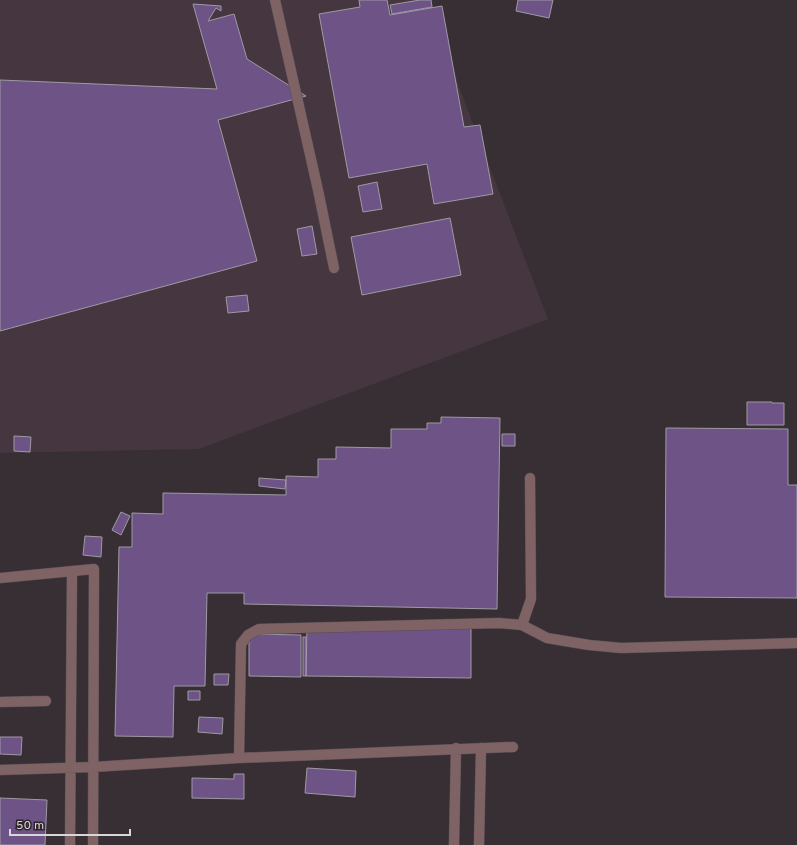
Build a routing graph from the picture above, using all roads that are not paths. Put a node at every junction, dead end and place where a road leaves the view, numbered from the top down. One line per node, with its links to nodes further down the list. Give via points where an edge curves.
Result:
1 (275, 0): 2 (street)
2 (334, 268)
3 (530, 478): 6 (street, via 531,599)
4 (72, 572): 5 (street); 14 (street, via 94,570); 15 (street)
5 (0, 578)
6 (522, 625): 7 (street, via 547,638 621,648); 13 (street, via 499,623 259,629 248,635 241,644)
7 (797, 643)
8 (46, 701): 9 (street)
9 (0, 702)
10 (513, 747): 12 (street)
11 (456, 748): 12 (street); 13 (street); 19 (street)
12 (481, 748): 20 (street)
13 (239, 758): 14 (street)
14 (93, 767): 15 (street); 18 (street)
15 (70, 768): 16 (street); 17 (street)
16 (0, 770)
17 (70, 845)
18 (93, 845)
19 (454, 845)
20 (479, 845)

